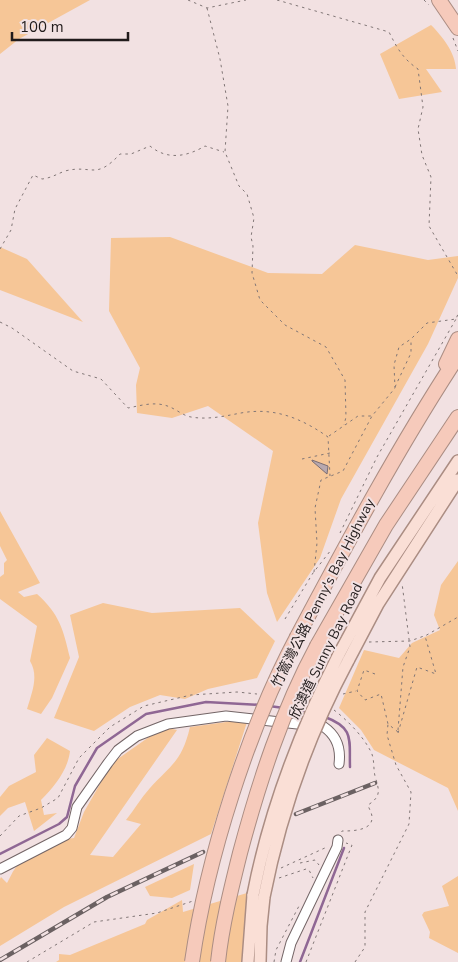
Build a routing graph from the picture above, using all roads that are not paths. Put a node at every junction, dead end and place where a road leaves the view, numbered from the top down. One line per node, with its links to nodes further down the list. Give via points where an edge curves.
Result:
1 (439, 0): 2 (highway)
2 (458, 28)
3 (458, 338): 5 (highway)
4 (458, 356): 5 (highway)
5 (426, 405): 14 (highway, 竹篙灣公路 Penny's Bay Highway, bridge, via 297,637 255,730 210,874)
6 (457, 417): 15 (highway, 竹篙灣公路 Penny's Bay Highway, bridge, via 386,525 288,704 264,772 233,881)
7 (458, 461): 9 (main road, 欣澳道 Sunny Bay Road, via 380,578)
8 (458, 480): 9 (main road, 欣澳道 Sunny Bay Road)
9 (343, 658): 13 (main road, 欣澳道 Sunny Bay Road, bridge, via 300,770)
10 (339, 764): 12 (lane, via 338,745 333,733 324,727 226,716 168,724 137,736 118,750 77,807 72,828 66,835)
11 (338, 840): 18 (lane, via 338,847 291,943)
12 (0, 869)
13 (259, 896): 16 (main road, 欣澳道 Sunny Bay Road); 17 (main road, 欣澳道 Sunny Bay Road)
14 (192, 962)
15 (218, 962)
16 (248, 962)
17 (260, 962)
18 (286, 962)

